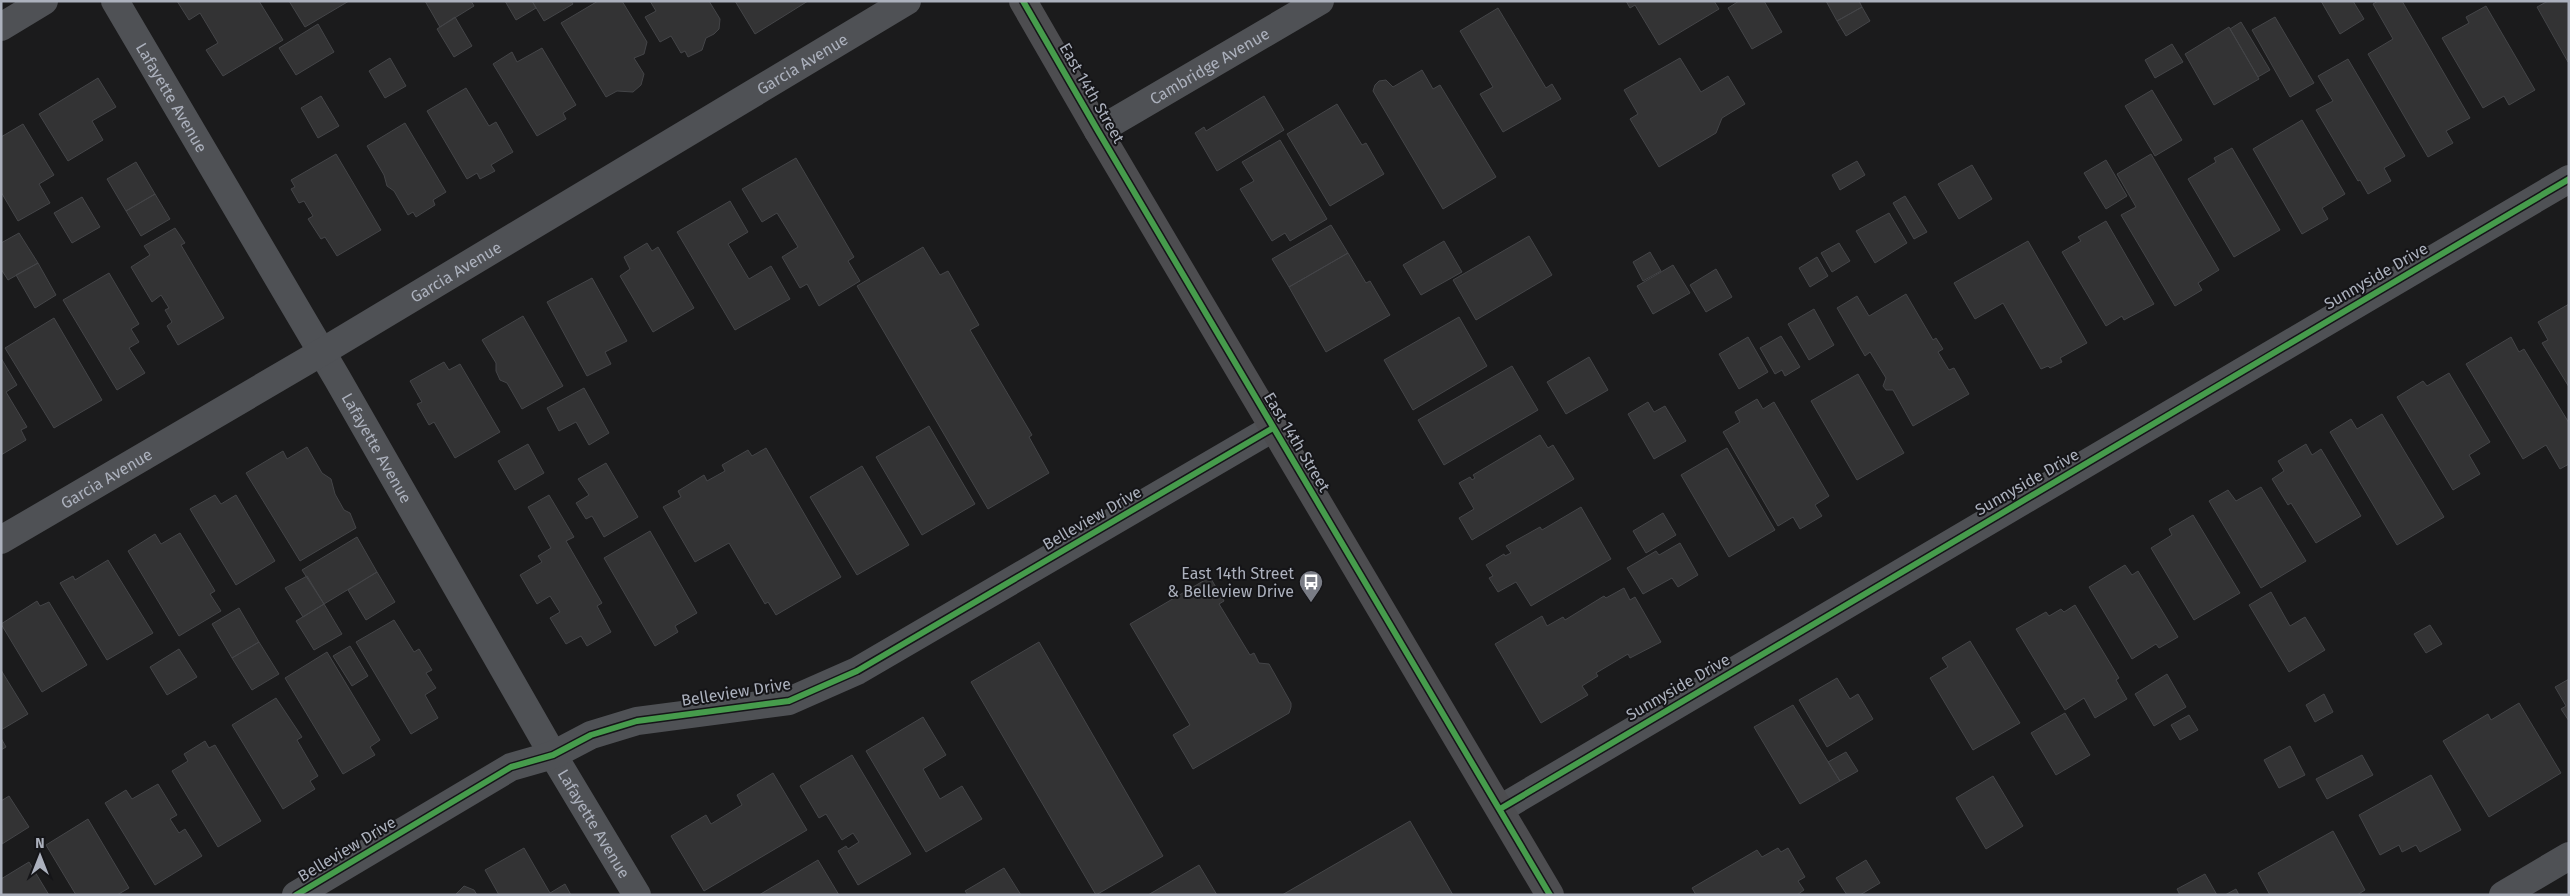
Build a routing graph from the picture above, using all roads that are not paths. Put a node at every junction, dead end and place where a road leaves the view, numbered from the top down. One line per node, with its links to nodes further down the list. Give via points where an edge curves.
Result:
1 (44, 1): 6 (street)
2 (116, 1): 9 (street, Lafayette Avenue)
3 (907, 1): 9 (street, Garcia Avenue)
4 (1023, 1): 7 (main road, East 14th Street)
5 (1320, 1): 7 (street, Cambridge Avenue)
6 (1, 27)
7 (1098, 131): 10 (main road, East 14th Street)
8 (2569, 179): 13 (street, Sunnyside Drive)
9 (322, 352): 11 (street, Garcia Avenue); 12 (street, Lafayette Avenue)
10 (1273, 428): 12 (street, Belleview Drive, via 857,671 789,701 637,720 591,735); 13 (main road, East 14th Street)
11 (1, 540)
12 (553, 755): 15 (street, Belleview Drive, via 511,767); 16 (street, Lafayette Avenue)
13 (1500, 810): 17 (main road, East 14th Street)
14 (2569, 856): 18 (street)
15 (296, 895)
16 (638, 895)
17 (1550, 895)
18 (2503, 895)

